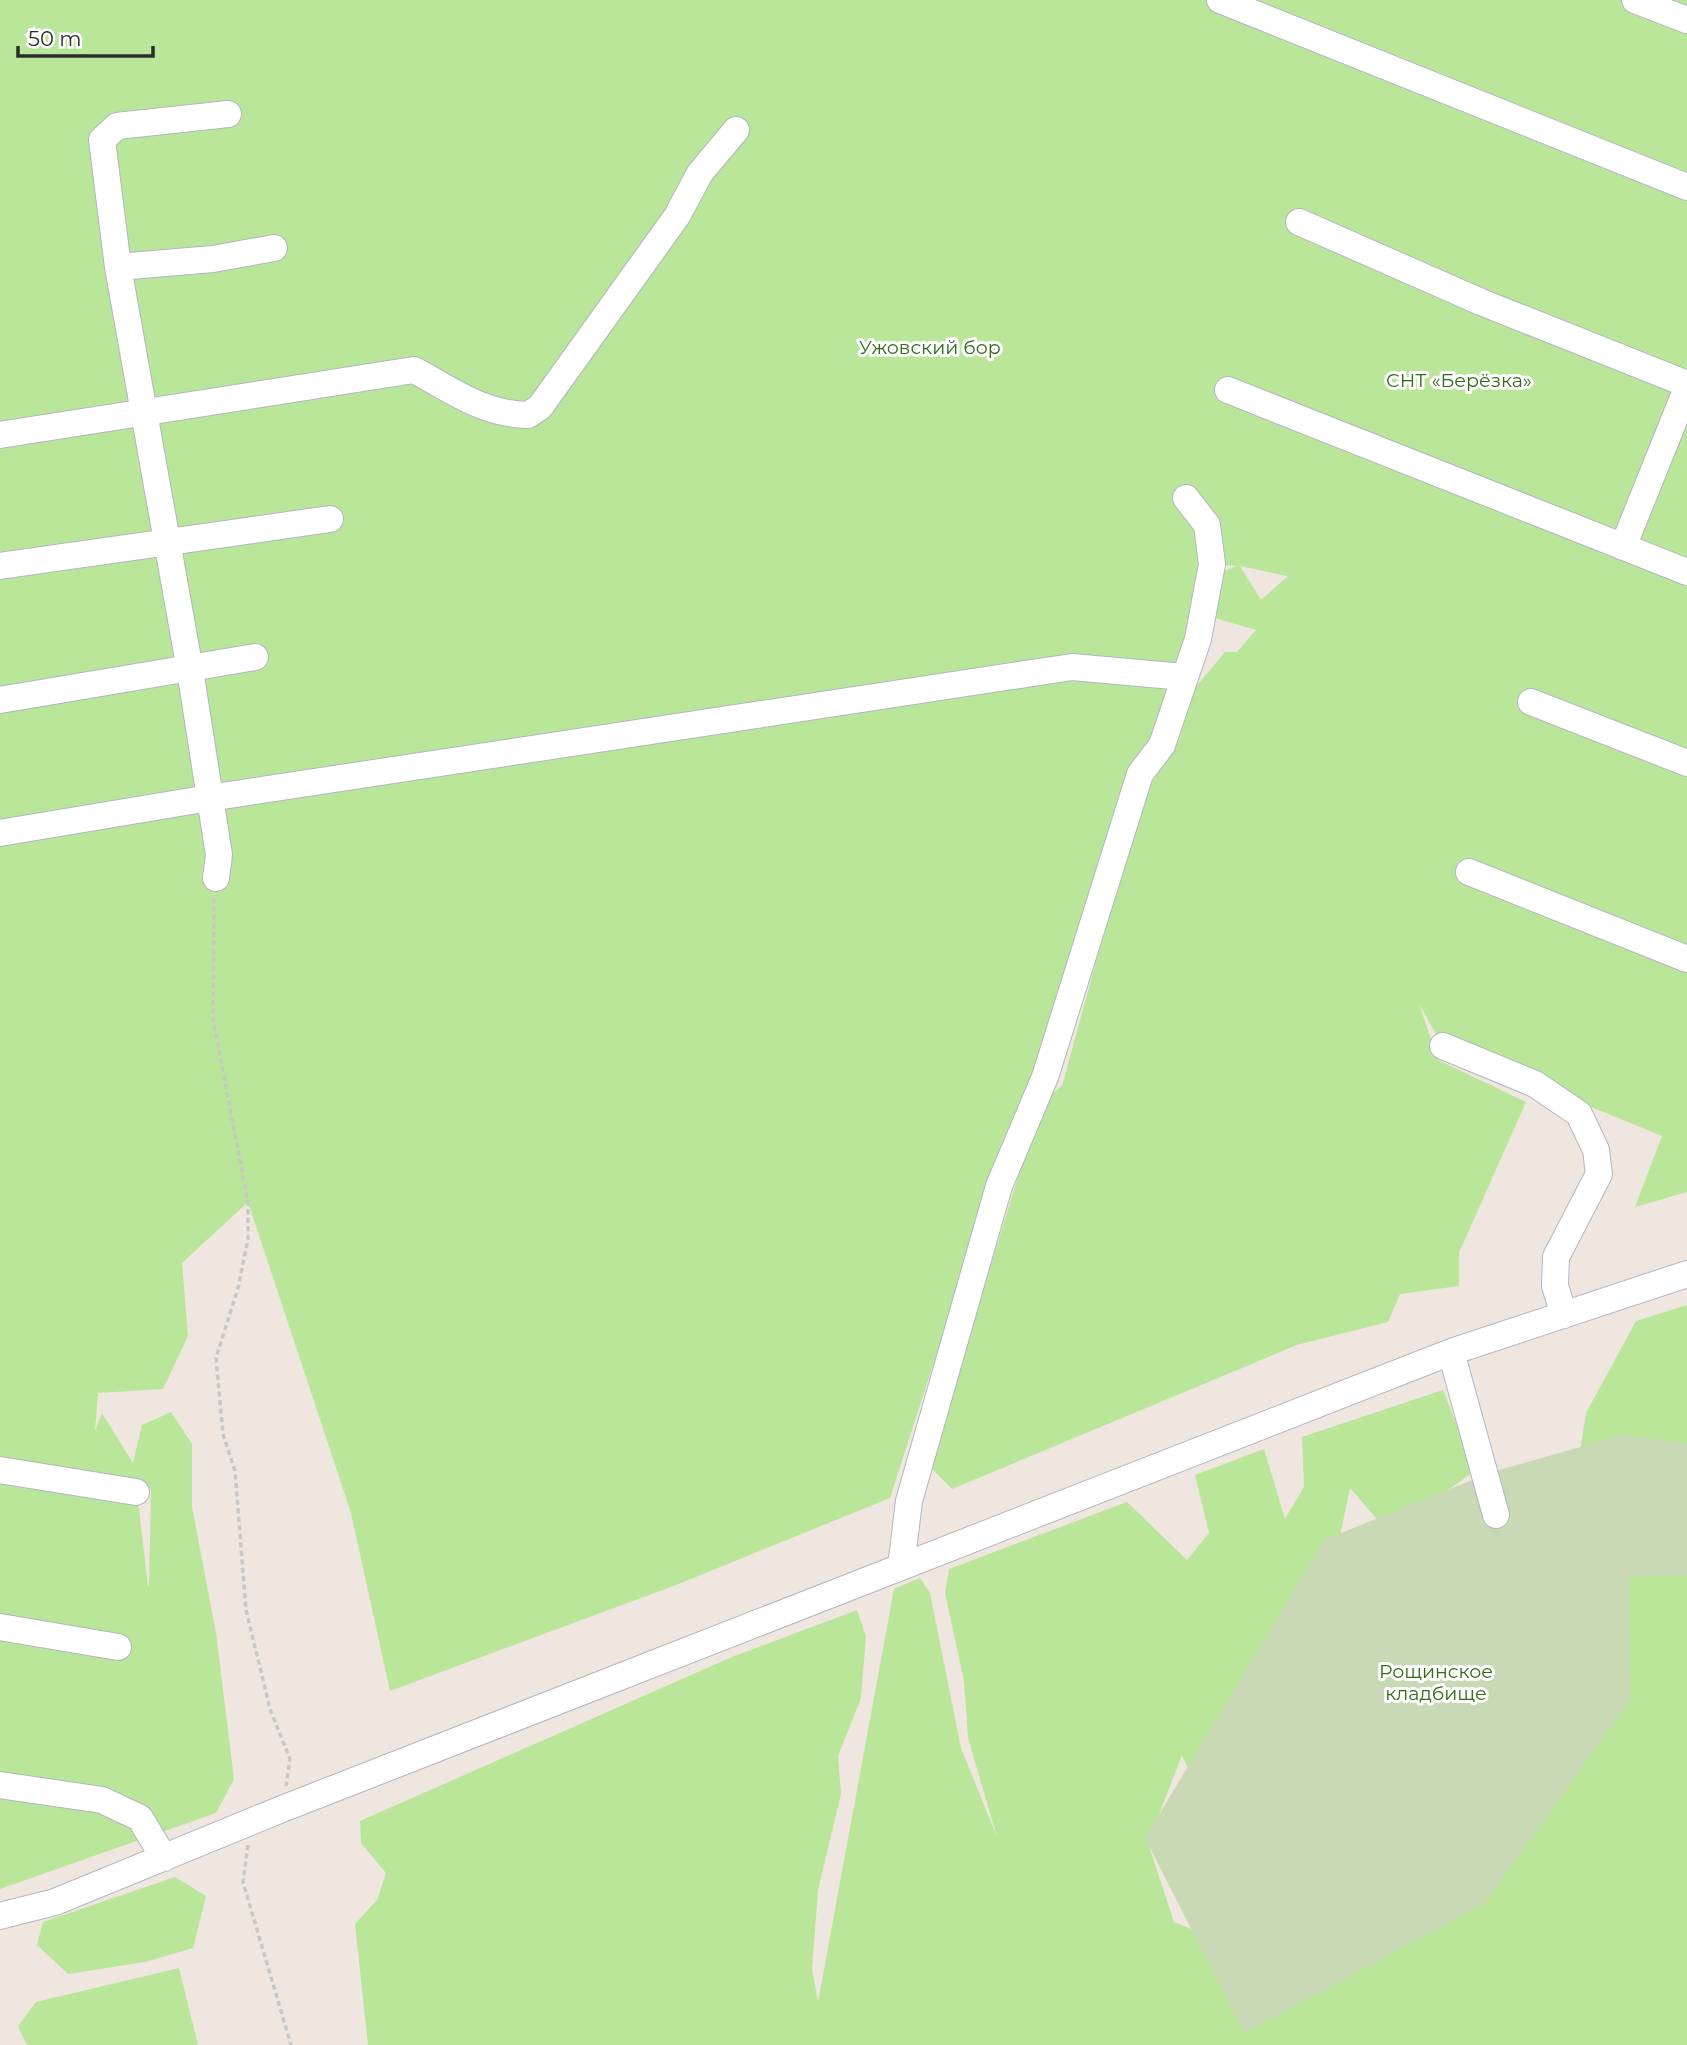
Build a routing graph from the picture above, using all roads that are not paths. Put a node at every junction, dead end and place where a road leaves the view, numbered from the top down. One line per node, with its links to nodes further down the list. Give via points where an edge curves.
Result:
1 (1220, 0): 6 (street)
2 (1635, 0): 3 (street)
3 (1687, 20)
4 (228, 114): 9 (street, via 117,126 102,140)
5 (736, 130): 12 (street, via 700,173 677,216 540,407 528,415 488,408 443,389 414,370)
6 (1687, 187)
7 (1299, 222): 10 (street)
8 (274, 248): 9 (street, via 213,259)
9 (118, 267): 12 (street)
10 (1687, 386): 17 (street)
11 (1228, 390): 17 (street)
12 (146, 414): 13 (street); 16 (street)
13 (0, 435)
14 (1186, 498): 22 (street, via 1207,525 1212,564 1198,639)
15 (330, 519): 16 (street)
16 (166, 543): 18 (street); 21 (street)
17 (1623, 547): 19 (street)
18 (0, 566)
19 (1687, 572)
20 (255, 657): 21 (street)
21 (190, 670): 23 (street); 26 (street)
22 (1184, 677): 26 (street, via 1072,667); 38 (street, via 1162,745 1140,774 1045,1077 999,1186 909,1501)
23 (0, 700)
24 (1531, 702): 25 (street)
25 (1687, 763)
26 (209, 798): 27 (street); 29 (street, via 219,855)
27 (0, 833)
28 (1469, 872): 30 (street)
29 (216, 878)
30 (1687, 959)
31 (1443, 1045): 33 (street, via 1535,1084 1579,1114 1596,1150 1599,1174 1556,1257 1555,1286)
32 (1687, 1274): 33 (street)
33 (1563, 1315): 34 (street)
34 (1451, 1352): 37 (street); 38 (street)
35 (0, 1470): 36 (street)
36 (136, 1492)
37 (1496, 1515)
38 (901, 1567): 42 (street)
39 (0, 1627): 40 (street)
40 (118, 1647)
41 (0, 1786): 42 (street, via 102,1800 139,1818)
42 (164, 1858): 43 (street, via 55,1902)
43 (0, 1916)

